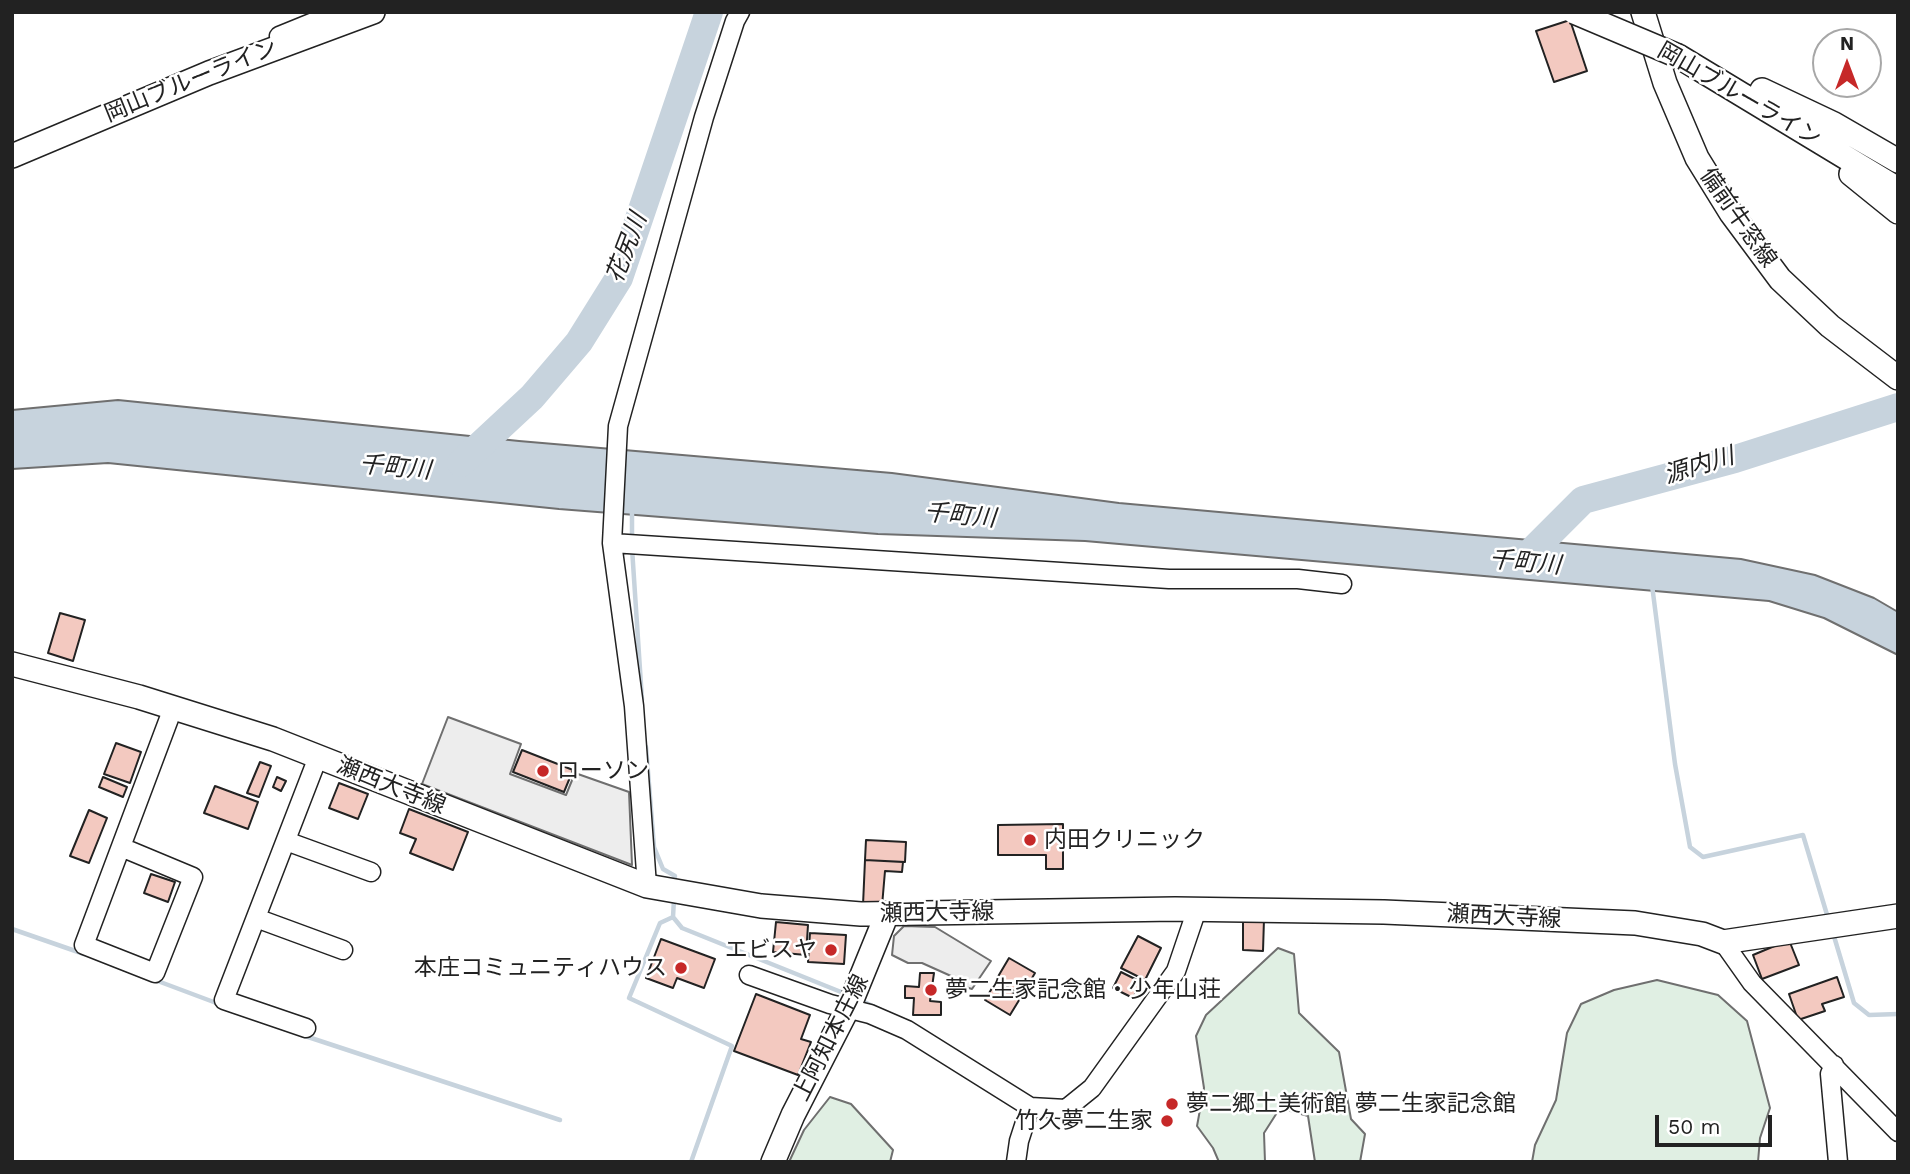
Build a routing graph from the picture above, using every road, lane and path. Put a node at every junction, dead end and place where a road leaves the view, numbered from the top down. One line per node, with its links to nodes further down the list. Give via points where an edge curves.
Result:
1 (338, 12): 8 (street)
2 (373, 12): 9 (main road, 岡山ブルーライン, via 209,73)
3 (740, 12): 14 (street, via 704,117 616,437)
4 (1574, 12): 6 (main road, 岡山ブルーライン, bridge)
5 (1643, 12): 13 (main road, 備前牛窓線, via 1691,145 1731,213 1780,279 1830,326)
6 (1678, 56): 7 (main road, 岡山ブルーライン); 10 (main road, via 1834,124)
7 (1748, 96): 11 (main road, 岡山ブルーライン); 12 (main road, via 1786,135 1849,173)
8 (12, 147)
9 (12, 156)
10 (1898, 161)
11 (1898, 189)
12 (1898, 212)
13 (1898, 378)
14 (612, 543): 15 (street, via 1169,579 1298,579); 22 (street)
15 (1342, 584)
16 (12, 664): 17 (main road, 瀬西大寺線)
17 (173, 708): 18 (main road, 瀬西大寺線); 20 (street)
18 (318, 757): 19 (street); 22 (main road, 瀬西大寺線)
19 (286, 841): 21 (street); 26 (street)
20 (121, 847): 20 (street, via 85,945 155,973 193,877)
21 (371, 872)
22 (653, 887): 24 (main road, 瀬西大寺線, via 761,906)
23 (1197, 909): 24 (main road, 瀬西大寺線); 27 (main road, 瀬西大寺線, via 1635,923); 33 (street, via 1176,971 1092,1088 1066,1109)
24 (887, 914): 30 (main road, 上阿知本庄線)
25 (1898, 916): 27 (main road, 瀬西大寺線)
26 (256, 918): 28 (street); 31 (street, via 224,1000)
27 (1723, 942): 32 (street, via 1752,983)
28 (343, 950)
29 (749, 975): 30 (street, via 830,1004)
30 (852, 1000): 33 (street); 35 (main road, 上阿知本庄線)
31 (306, 1028)
32 (1834, 1065): 34 (street); 37 (street, via 1830,1074)
33 (1030, 1107): 36 (street)
34 (1898, 1132)
35 (773, 1162)
36 (1016, 1162)
37 (1838, 1162)

